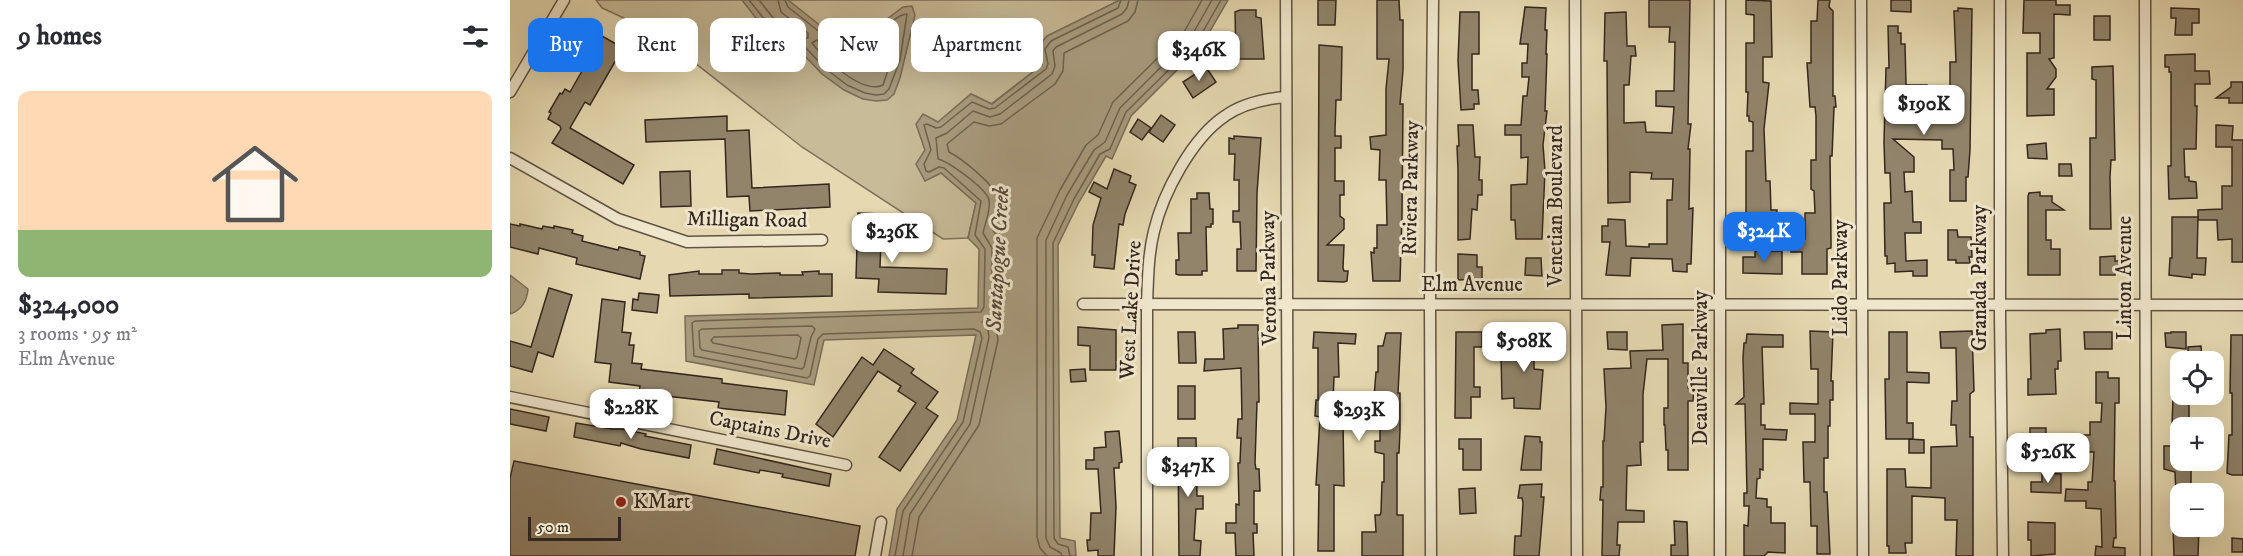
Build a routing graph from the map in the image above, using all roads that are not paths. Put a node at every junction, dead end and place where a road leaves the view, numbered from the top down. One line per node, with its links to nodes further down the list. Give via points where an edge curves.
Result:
1 (564, 0): 9 (street)
2 (1286, 0): 10 (street, Verona Parkway)
3 (1433, 0): 16 (street, Riviera Parkway)
4 (1575, 0): 17 (street, Venetian Boulevard)
5 (1720, 0): 18 (street, Deauville Parkway)
6 (1861, 0): 19 (street, Lido Parkway)
7 (2000, 0): 20 (street, Granada Parkway)
8 (2145, 0): 21 (street, Linton Avenue)
9 (510, 92)
10 (1285, 97): 14 (street, West Lake Drive, via 1252,103 1223,116 1191,153 1170,189 1154,230); 15 (street, Verona Parkway)
11 (510, 158): 12 (street, Milligan Road, via 618,219 687,242)
12 (822, 240)
13 (1083, 304): 14 (street, Elm Avenue)
14 (1147, 304): 15 (street, Elm Avenue); 27 (street, West Lake Drive)
15 (1289, 304): 16 (street, Elm Avenue); 28 (street, Verona Parkway)
16 (1430, 304): 17 (street, Elm Avenue); 29 (street, Riviera Parkway)
17 (1576, 304): 18 (street, Elm Avenue); 30 (street, Venetian Boulevard)
18 (1720, 304): 19 (street, Elm Avenue); 31 (street, Deauville Parkway)
19 (1861, 304): 20 (street, Elm Avenue); 32 (street, Lido Parkway)
20 (2000, 305): 21 (street, Elm Avenue); 33 (street, Granada Parkway)
21 (2145, 305): 22 (street, Elm Avenue); 34 (street, Linton Avenue)
22 (2243, 305)
23 (510, 397): 24 (street, Captains Drive)
24 (846, 465)
25 (881, 522): 26 (street)
26 (875, 556)
27 (1147, 556)
28 (1288, 556)
29 (1431, 556)
30 (1577, 556)
31 (1720, 556)
32 (1863, 556)
33 (2003, 556)
34 (2146, 556)

